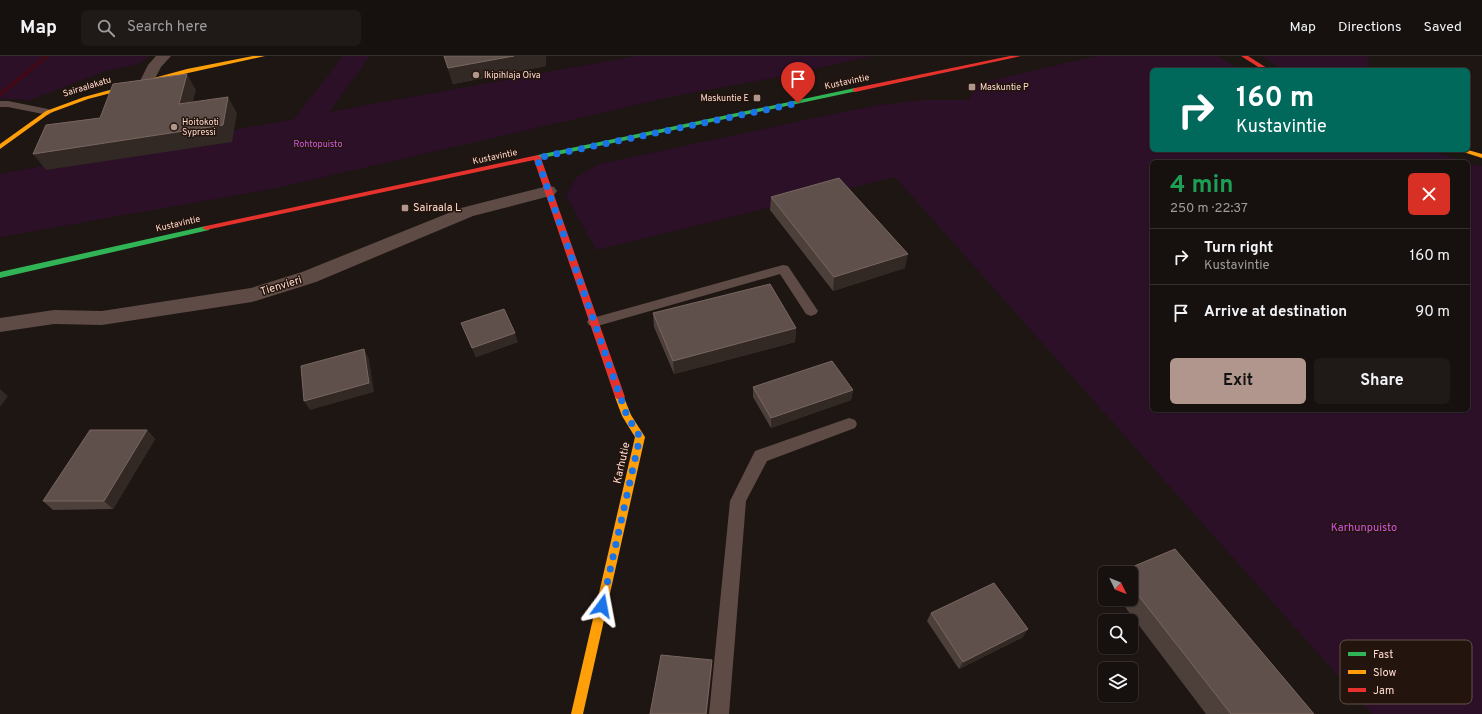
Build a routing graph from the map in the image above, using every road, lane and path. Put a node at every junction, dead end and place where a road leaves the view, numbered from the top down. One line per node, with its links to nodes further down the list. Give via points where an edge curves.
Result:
1 (164, 56): 6 (street, via 155,65)
2 (262, 56): 6 (main road, Sairaalakatu)
3 (1018, 56): 12 (main road, Kustavintie)
4 (1244, 56): 5 (main road)
5 (1264, 68)
6 (147, 81): 8 (main road, Sairaalakatu, via 86,98)
7 (0, 104): 8 (lane)
8 (48, 112): 9 (main road, Sairaalakatu)
9 (0, 147)
10 (1467, 152): 11 (main road)
11 (1482, 156)
12 (537, 158): 13 (main road, Karhutie); 14 (main road, Kustavintie, via 257,216)
13 (548, 191): 16 (main road, Karhutie); 17 (street, Tienvieri, via 468,212 309,277 252,295 102,318 54,317)
14 (0, 275)
15 (811, 311): 16 (lane, via 783,269)
16 (594, 322): 19 (main road, Karhutie, via 627,416 640,437)
17 (0, 325)
18 (849, 424): 20 (lane, via 761,456 738,501)
19 (577, 714)
20 (719, 714)

